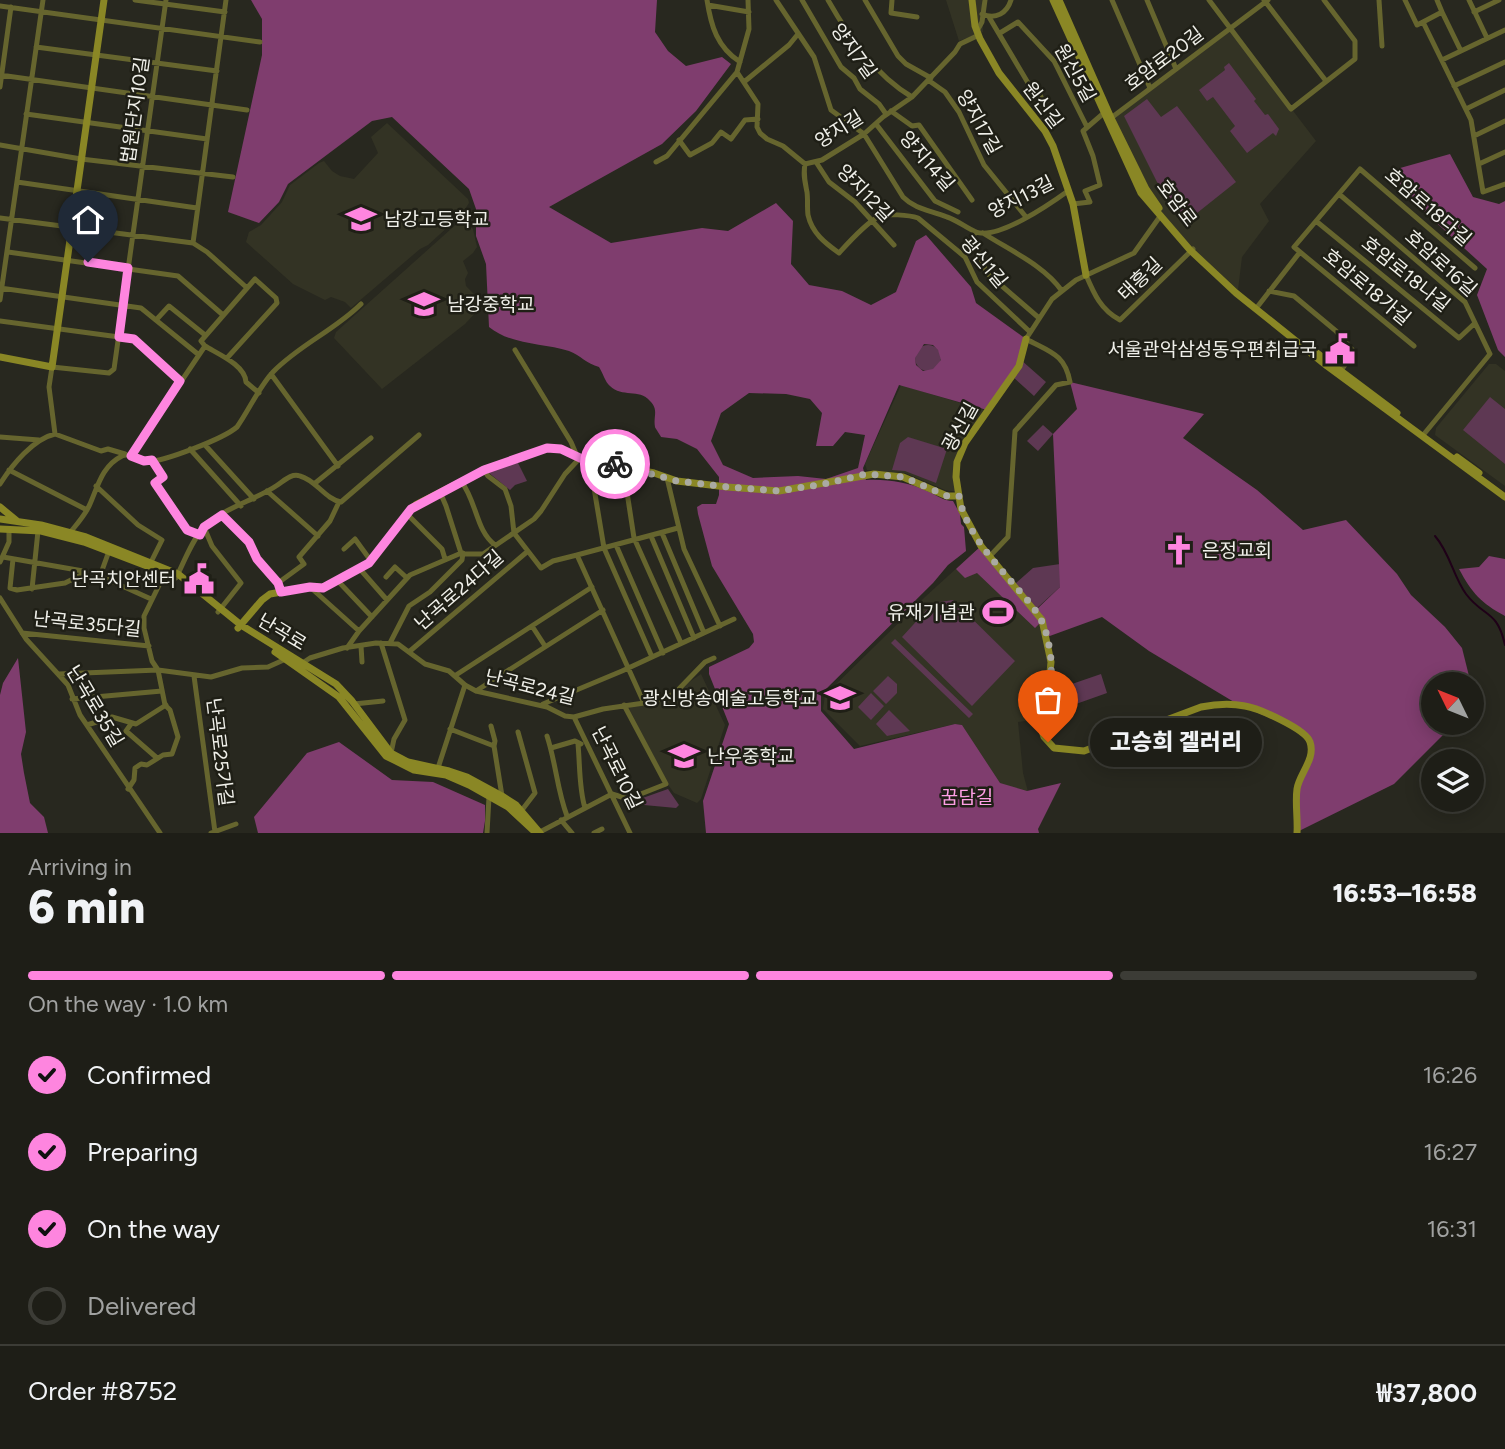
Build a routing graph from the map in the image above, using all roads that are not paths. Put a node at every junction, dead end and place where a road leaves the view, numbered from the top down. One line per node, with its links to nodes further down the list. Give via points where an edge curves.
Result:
1 (43, 0): 30 (street)
2 (104, 0): 37 (street)
3 (135, 0): 26 (street)
4 (226, 0): 31 (street)
5 (748, 0): 32 (street)
6 (776, 0): 44 (street)
7 (802, 0): 75 (street, 양지7길, via 841,67)
8 (828, 0): 70 (street, via 883,77)
9 (865, 0): 60 (street, 양지17길, via 898,56)
10 (892, 0): 36 (street, via 891,13)
11 (972, 0): 42 (street, 원신길)
12 (985, 0): 35 (street)
13 (1011, 0): 35 (street, via 1000,15)
14 (1053, 0): 77 (street)
15 (1059, 0): 77 (street, 호암로)
16 (1112, 0): 67 (street)
17 (1147, 0): 56 (street)
18 (1209, 0): 39 (street)
19 (1324, 0): 63 (street, via 1355,41 1355,59)
20 (1379, 0): 49 (street)
21 (1405, 0): 38 (street, via 1417,25)
22 (1437, 0): 33 (street)
23 (1469, 0): 34 (street)
24 (1499, 0): 34 (street)
25 (1266, 1): 39 (street, 호암로20길); 63 (street)
26 (166, 2): 31 (street); 40 (street, 법원단지10길)
27 (707, 3): 32 (street); 54 (street, via 720,44)
28 (0, 6): 29 (street)
29 (11, 8): 30 (street); 59 (street)
30 (41, 12): 37 (street); 48 (street)
31 (225, 12): 45 (street)
32 (749, 12): 54 (street)
33 (1442, 12): 38 (street); 50 (street)
34 (1474, 12): 46 (street)
35 (986, 16): 42 (street); 43 (street)
36 (917, 17)
37 (101, 20): 40 (street); 51 (street)
38 (1423, 22): 52 (street)
39 (1230, 28): 56 (street, 호암로20길); 63 (street, via 1291,109)
40 (162, 29): 45 (street); 53 (street, 법원단지10길)
41 (1505, 30): 46 (street)
42 (978, 33): 60 (street, 양지길, via 960,44); 101 (street, 원신길, via 999,73 1045,131)
43 (1000, 33): 72 (street, via 1034,93 1039,91); 82 (street, 원신5길, via 1018,22 1039,43 1054,61)
44 (799, 34): 62 (street); 84 (street, via 820,69 831,110)
45 (222, 36): 47 (street); 57 (street)
46 (1487, 38): 50 (street)
47 (260, 42)
48 (36, 47): 51 (street); 61 (street)
49 (1382, 47)
50 (1461, 51): 52 (street)
51 (96, 56): 53 (street); 66 (street)
52 (1442, 60): 64 (street)
53 (157, 62): 57 (street); 69 (street, 법원단지10길)
54 (740, 62): 58 (street)
55 (1505, 62): 64 (street)
56 (1176, 69): 67 (street, 호암로20길)
57 (217, 71): 71 (street)
58 (737, 72): 62 (street, 양지길); 87 (street)
59 (1, 76): 61 (street); 65 (street)
60 (929, 79): 70 (street, 양지길); 110 (street, 양지17길, via 960,112 984,165)
61 (32, 80): 66 (street); 76 (street)
62 (744, 82): 78 (street, 양지길, via 758,104)
63 (1326, 82)
64 (1454, 86): 73 (street)
65 (0, 87)
66 (92, 89): 69 (street); 80 (street)
67 (1150, 89): 77 (street, 호암로20길)
68 (1505, 90): 73 (street)
69 (152, 97): 71 (street); 83 (street, 법원단지10길)
70 (912, 97): 75 (street, 양지길)
71 (211, 105): 74 (street); 86 (street)
72 (1045, 109)
73 (1466, 109): 85 (street)
74 (247, 110)
75 (889, 113): 81 (street, 양지길); 105 (street, 양지7길, via 912,126 919,125)
76 (26, 114): 80 (street); 89 (street)
77 (1108, 114): 82 (street, 호암로20길); 109 (street, 호암로)
78 (758, 119): 87 (street, via 745,120 730,139 721,132 690,155); 94 (street, 양지길, via 760,133)
79 (1505, 121): 85 (street)
80 (86, 124): 83 (street); 91 (street)
81 (876, 124): 84 (street, 양지길); 108 (street, 양지14길, via 935,201)
82 (1087, 127): 106 (street, via 1083,131 1100,185 1085,191 1090,202)
83 (147, 132): 86 (street); 96 (street, 법원단지10길)
84 (864, 134): 93 (street, 양지길); 116 (street, 양지13길, via 911,205)
85 (1474, 136): 95 (street)
86 (207, 139): 97 (street)
87 (679, 140): 92 (street)
88 (0, 145): 89 (street)
89 (22, 149): 91 (street); 99 (street)
90 (1505, 152): 95 (street)
91 (81, 159): 96 (street); 102 (street)
92 (656, 162)
93 (816, 162): 94 (street, 양지길); 114 (street, 양지12길, via 829,182)
94 (805, 164): 114 (street, via 808,216 822,240 839,253)
95 (1479, 164): 100 (street, via 1483,192)
96 (144, 165): 97 (street); 104 (street, 법원단지10길)
97 (202, 173): 98 (street); 107 (street)
98 (233, 177)
99 (17, 182): 102 (street); 112 (street)
100 (1505, 184)
101 (1068, 191): 106 (street, 원신길); 110 (street, 양지13길)
102 (77, 192): 104 (street); 115 (street)
103 (1339, 194): 113 (street); 125 (street, 호암로18다길, via 1360,169); 140 (street, 호암로16길, via 1465,302)
104 (138, 200): 107 (street); 117 (street, 법원단지10길)
105 (972, 200)
106 (1073, 204): 126 (street, 원신길)
107 (197, 208): 118 (street)
108 (958, 212)
109 (1161, 215): 120 (street, 호암로); 126 (street, 광신길, via 1134,253)
110 (1026, 216): 116 (street, 양지13길, via 1001,229)
111 (0, 218): 112 (street)
112 (11, 219): 115 (street); 121 (street)
113 (1316, 221): 122 (street, via 1294,247); 140 (street, 호암로18나길, via 1459,338)
114 (873, 222): 119 (street, 양지12길); 143 (street, 광신1길, via 878,216 918,218 965,257 977,282)
115 (72, 227): 117 (street); 123 (street)
116 (980, 233): 129 (street, via 1034,266); 137 (street, via 972,237 987,273)
117 (133, 235): 118 (street); 124 (street, 법원단지10길)
118 (192, 243): 127 (street)
119 (894, 244)
120 (1192, 250): 126 (street, 태흥길, via 1121,320 1102,306); 135 (street, 호암로); 180 (street, via 1236,293 1327,366)
121 (8, 252): 123 (street); 128 (street)
122 (1300, 252): 130 (street); 146 (street, 호암로18가길)
123 (68, 260): 124 (street); 131 (street)
124 (128, 268): 134 (street, 법원단지10길); 136 (street, via 178,276)
125 (1475, 268)
126 (1086, 275): 129 (street, 광신길)
127 (246, 287): 136 (street); 150 (street, via 255,279 276,303)
128 (1, 288): 131 (street); 132 (street)
129 (1062, 291): 137 (street, 광신길)
130 (1269, 291): 135 (street); 152 (street, via 1294,296 1336,331 1354,352)
131 (62, 297): 134 (street); 141 (street)
132 (0, 300)
133 (360, 303): 153 (street)
134 (123, 305): 138 (street, via 145,309); 144 (street, 법원단지10길)
135 (1258, 306): 152 (street, 호암로)
136 (223, 315): 142 (street)
137 (1039, 318): 143 (street, 광신길)
138 (157, 319): 142 (street, via 169,306); 148 (street)
139 (0, 321): 141 (street)
140 (1475, 323): 157 (street, 호암로16길, via 1490,354)
141 (57, 329): 144 (street); 151 (street)
142 (205, 335): 145 (street, via 201,341)
143 (1028, 335): 179 (street, 광신길, via 1019,366 959,457); 211 (street, via 1060,358 1069,370 1070,382 1056,384 1015,431 1008,537)
144 (119, 337): 151 (street, 법원단지10길, via 110,373); 154 (street, via 134,339)
145 (205, 346): 148 (street); 150 (street)
146 (1414, 346)
147 (516, 350): 165 (street)
148 (199, 355): 154 (street)
149 (0, 357): 151 (street)
150 (227, 358): 155 (street)
151 (52, 367): 156 (street, via 49,387)
152 (1342, 369): 157 (street, 호암로)
153 (271, 374): 155 (street); 167 (street)
154 (180, 381): 164 (street)
155 (259, 393): 162 (street, via 237,427)
156 (55, 434): 161 (street); 164 (street, via 101,451)
157 (1424, 434): 178 (street, 호암로)
158 (419, 435): 182 (street)
159 (0, 437): 161 (street)
160 (372, 438): 167 (street)
161 (40, 440): 169 (street)
162 (205, 444): 163 (street); 181 (street)
163 (190, 449): 166 (street); 183 (street)
164 (128, 455): 166 (street); 175 (street, via 105,470)
165 (582, 458): 168 (street); 170 (street, via 547,448); 196 (street, via 565,474 541,511); 205 (street)
166 (152, 460): 199 (street, via 163,477 155,483 187,530)
167 (338, 466): 174 (street)
168 (622, 466): 171 (street); 202 (street)
169 (9, 470): 173 (street); 185 (street)
170 (484, 470): 172 (street); 196 (street, via 505,489)
171 (667, 478): 179 (street, via 779,491 874,474 903,477 947,496); 191 (street)
172 (461, 481): 177 (street); 203 (street, via 470,492 485,536)
173 (0, 484)
174 (314, 484): 176 (street, via 297,475); 182 (street)
175 (96, 486): 185 (street); 217 (street, via 138,525 162,540)
176 (267, 491): 181 (street); 200 (street)
177 (440, 492): 186 (street); 209 (street)
178 (1505, 492)
179 (959, 496): 211 (street, 광신길, via 961,509)
180 (1505, 497)
181 (254, 499): 183 (street)
182 (339, 502): 200 (street)
183 (241, 506): 187 (street)
184 (0, 507): 189 (street)
185 (87, 510): 198 (street)
186 (407, 514): 214 (street, via 442,550); 215 (street)
187 (222, 515): 190 (street); 224 (street, via 249,542)
188 (0, 519): 189 (street, 난곡로)
189 (17, 521): 194 (street); 198 (street, 난곡로)
190 (204, 527): 199 (street); 233 (street, via 212,546 241,583)
191 (678, 528): 197 (street); 237 (street)
192 (0, 529): 193 (street, 난곡로)
193 (9, 529): 194 (street, 난곡로); 212 (street)
194 (24, 530): 195 (street, 난곡로)
195 (38, 531): 198 (street, 난곡로); 216 (street)
196 (514, 533): 203 (street); 208 (street)
197 (662, 533): 201 (street); 241 (street)
198 (68, 535): 207 (street, 난곡로); 217 (street, 난곡로)
199 (199, 535): 220 (street)
200 (318, 536): 224 (street, via 299,557 304,564)
201 (651, 536): 202 (street); 242 (street)
202 (636, 541): 204 (street); 245 (street)
203 (495, 545): 209 (street, via 478,555)
204 (616, 545): 205 (street); 251 (street)
205 (604, 548): 210 (street); 252 (street)
206 (344, 550): 215 (street, via 355,539)
207 (109, 551): 217 (street, 난곡로); 230 (street, via 100,576)
208 (528, 551): 210 (street, via 541,568); 250 (street, 난곡로24다길)
209 (462, 553): 214 (street); 244 (street, via 461,560 430,592 409,606)
210 (577, 555): 226 (street)
211 (989, 557): 303 (street, 광신길, via 1042,620 1051,673 1042,731 1054,748 1084,751 1214,704 1248,706 1301,731 1310,741 1308,763 1297,788)
212 (1, 559): 213 (street)
213 (13, 559): 216 (street); 227 (street, via 10,588)
214 (445, 559): 222 (street)
215 (371, 561): 218 (street)
216 (35, 563): 227 (street); 227 (street, via 83,574 65,583)
217 (150, 565): 219 (street, 난곡로)
218 (359, 568): 223 (street); 231 (street)
219 (166, 571): 220 (street, 난곡로); 230 (street)
220 (177, 576): 233 (street, 난곡로)
221 (386, 577): 222 (street, via 395,567)
222 (407, 578): 231 (street)
223 (337, 580): 225 (street, via 323,588); 234 (street)
224 (278, 583): 228 (street)
225 (310, 587): 228 (street); 239 (street)
226 (592, 587): 232 (street); 236 (street)
227 (32, 589)
228 (281, 592): 238 (street, via 262,600)
229 (0, 598): 240 (street, 난곡로35길)
230 (151, 599): 246 (street, via 144,616)
231 (387, 600): 234 (street)
232 (603, 610): 248 (street); 257 (street)
233 (219, 611): 238 (street, 난곡로)
234 (372, 617): 239 (street)
235 (734, 620): 237 (street)
236 (532, 626): 248 (street); 261 (street)
237 (720, 626): 241 (street)
238 (240, 627): 253 (street, 난곡로)
239 (359, 631): 249 (street)
240 (22, 633): 246 (street, 난곡로35다길); 259 (street, 난곡로35길)
241 (704, 633): 242 (street)
242 (694, 638): 245 (street)
243 (381, 643): 244 (street, 난곡로24길); 247 (street, 난곡로24길); 283 (street, via 405,720)
244 (390, 643): 250 (street, 난곡로24길)
245 (681, 643): 251 (street)
246 (149, 646): 258 (street)
247 (361, 646): 249 (street, 난곡로24길); 255 (street)
248 (545, 646): 264 (street)
249 (347, 648): 256 (street, 난곡로24길)
250 (410, 651): 261 (street, 난곡로24길, via 425,664)
251 (663, 653): 252 (street)
252 (652, 657): 257 (street)
253 (288, 658): 256 (street, 난곡로); 260 (street, via 268,667)
254 (714, 658): 267 (street, 난곡로24길, via 674,694)
255 (362, 662)
256 (301, 665): 268 (street, 난곡로, via 336,684); 289 (street, 난곡로, via 339,696 386,756 414,770 456,779)
257 (629, 668): 267 (street); 270 (street)
258 (158, 670): 259 (street); 260 (street); 263 (street)
259 (59, 674): 265 (street, 난곡로35길)
260 (194, 676): 296 (street, 난곡로25가길)
261 (456, 676): 262 (street, 난곡로24길)
262 (465, 685): 264 (street, 난곡로24길); 276 (street)
263 (162, 691): 265 (street); 269 (street)
264 (475, 691): 270 (street, 난곡로24길)
265 (72, 699): 274 (street, 난곡로35길)
266 (383, 701): 268 (street)
267 (645, 703): 271 (street, 난곡로24길)
268 (354, 704): 283 (street, 난곡로)
269 (166, 705): 273 (street); 284 (street, via 178,737 172,754)
270 (540, 705): 272 (street, 난곡로24길)
271 (624, 705): 272 (street, 난곡로24길); 287 (street, via 666,784 628,799)
272 (575, 717): 279 (street, 난곡로10길)
273 (131, 724): 274 (street, via 112,717); 284 (street, via 127,732)
274 (87, 725): 286 (street, 난곡로35길)
275 (491, 726): 281 (street)
276 (450, 729): 281 (street); 285 (street)
277 (518, 732): 291 (street, via 535,793)
278 (547, 736): 282 (street)
279 (587, 742): 280 (street); 287 (street, 난곡로10길)
280 (578, 744): 282 (street); 290 (street)
281 (494, 746): 288 (street)
282 (551, 748): 292 (street)
283 (391, 752): 285 (street, via 408,762)
284 (157, 758): 286 (street, via 135,768)
285 (438, 768): 288 (street)
286 (128, 789): 297 (street, 난곡로35길)
287 (612, 794): 290 (street); 302 (street, 난곡로10길)
288 (502, 796): 291 (street)
289 (489, 797): 298 (street); 299 (street, 난곡로)
290 (585, 808): 292 (street)
291 (522, 810): 299 (street)
292 (567, 816): 293 (street)
293 (561, 820): 299 (street); 300 (street)
294 (236, 824): 296 (street)
295 (602, 829): 301 (street)
296 (213, 832)
297 (160, 833)
298 (488, 833)
299 (538, 833)
300 (572, 833)
301 (594, 833)
302 (630, 833)
303 (1297, 833)

